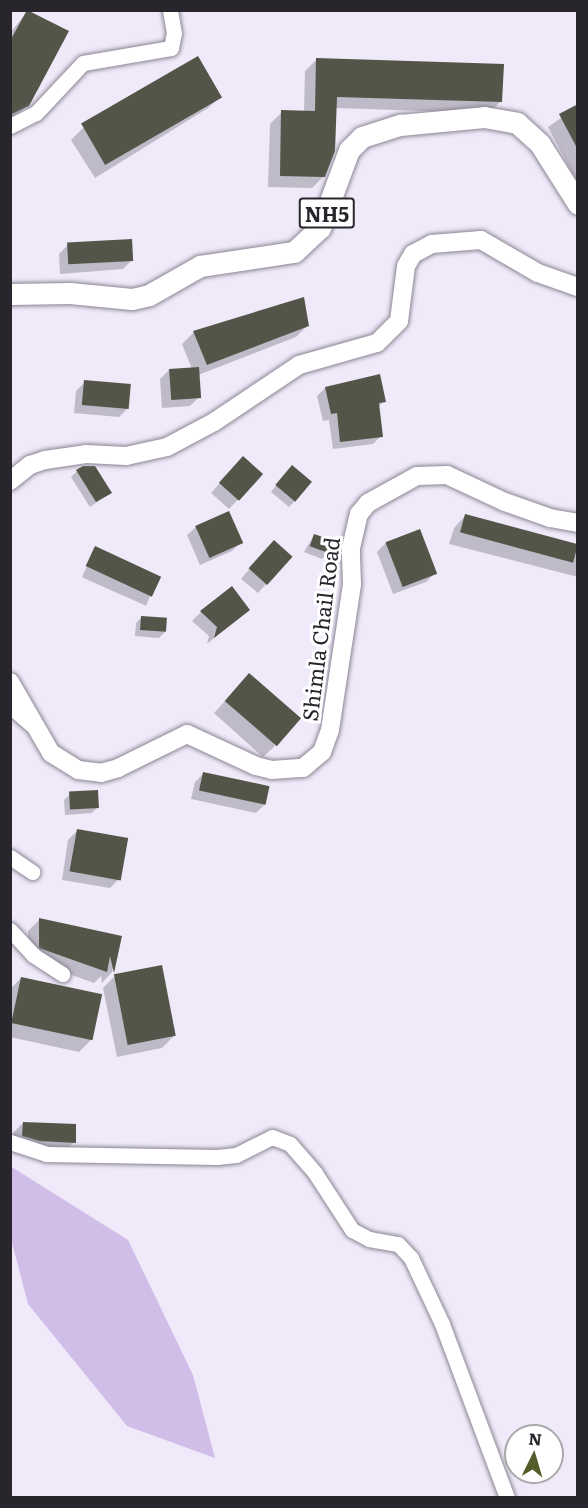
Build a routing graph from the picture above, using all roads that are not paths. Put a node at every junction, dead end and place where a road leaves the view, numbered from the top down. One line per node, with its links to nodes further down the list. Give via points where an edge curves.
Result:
1 (170, 10): 2 (street, via 174,42 168,50 83,63 36,113)
2 (10, 126)
3 (578, 204): 5 (highway, NH5, via 540,144 517,123 484,117 400,125 377,130 349,150 320,228 294,252 200,266 149,295 132,298)
4 (578, 287): 6 (main road, via 538,273 481,240 432,244 413,254 406,266 399,321 377,343 299,365 224,416 167,447 126,456 86,454 45,460 30,465)
5 (10, 294)
6 (10, 481)
7 (578, 523): 10 (main road, Shimla Chail Road, via 505,502 447,475 417,476 368,503 356,522 351,548 352,584 330,730 322,752 303,768 272,770 256,766 187,734 118,768 87,772 51,753)
8 (10, 682): 10 (main road, Shimla Chail Road)
9 (10, 706): 10 (street)
10 (39, 731)
11 (10, 857): 12 (street)
12 (32, 872)
13 (10, 930): 14 (street, via 33,955)
14 (62, 974)
15 (10, 1142): 16 (street, via 46,1154 217,1157 236,1155 272,1137 290,1144 315,1173 352,1230 369,1239 398,1244 411,1258 442,1324)
16 (507, 1497)

